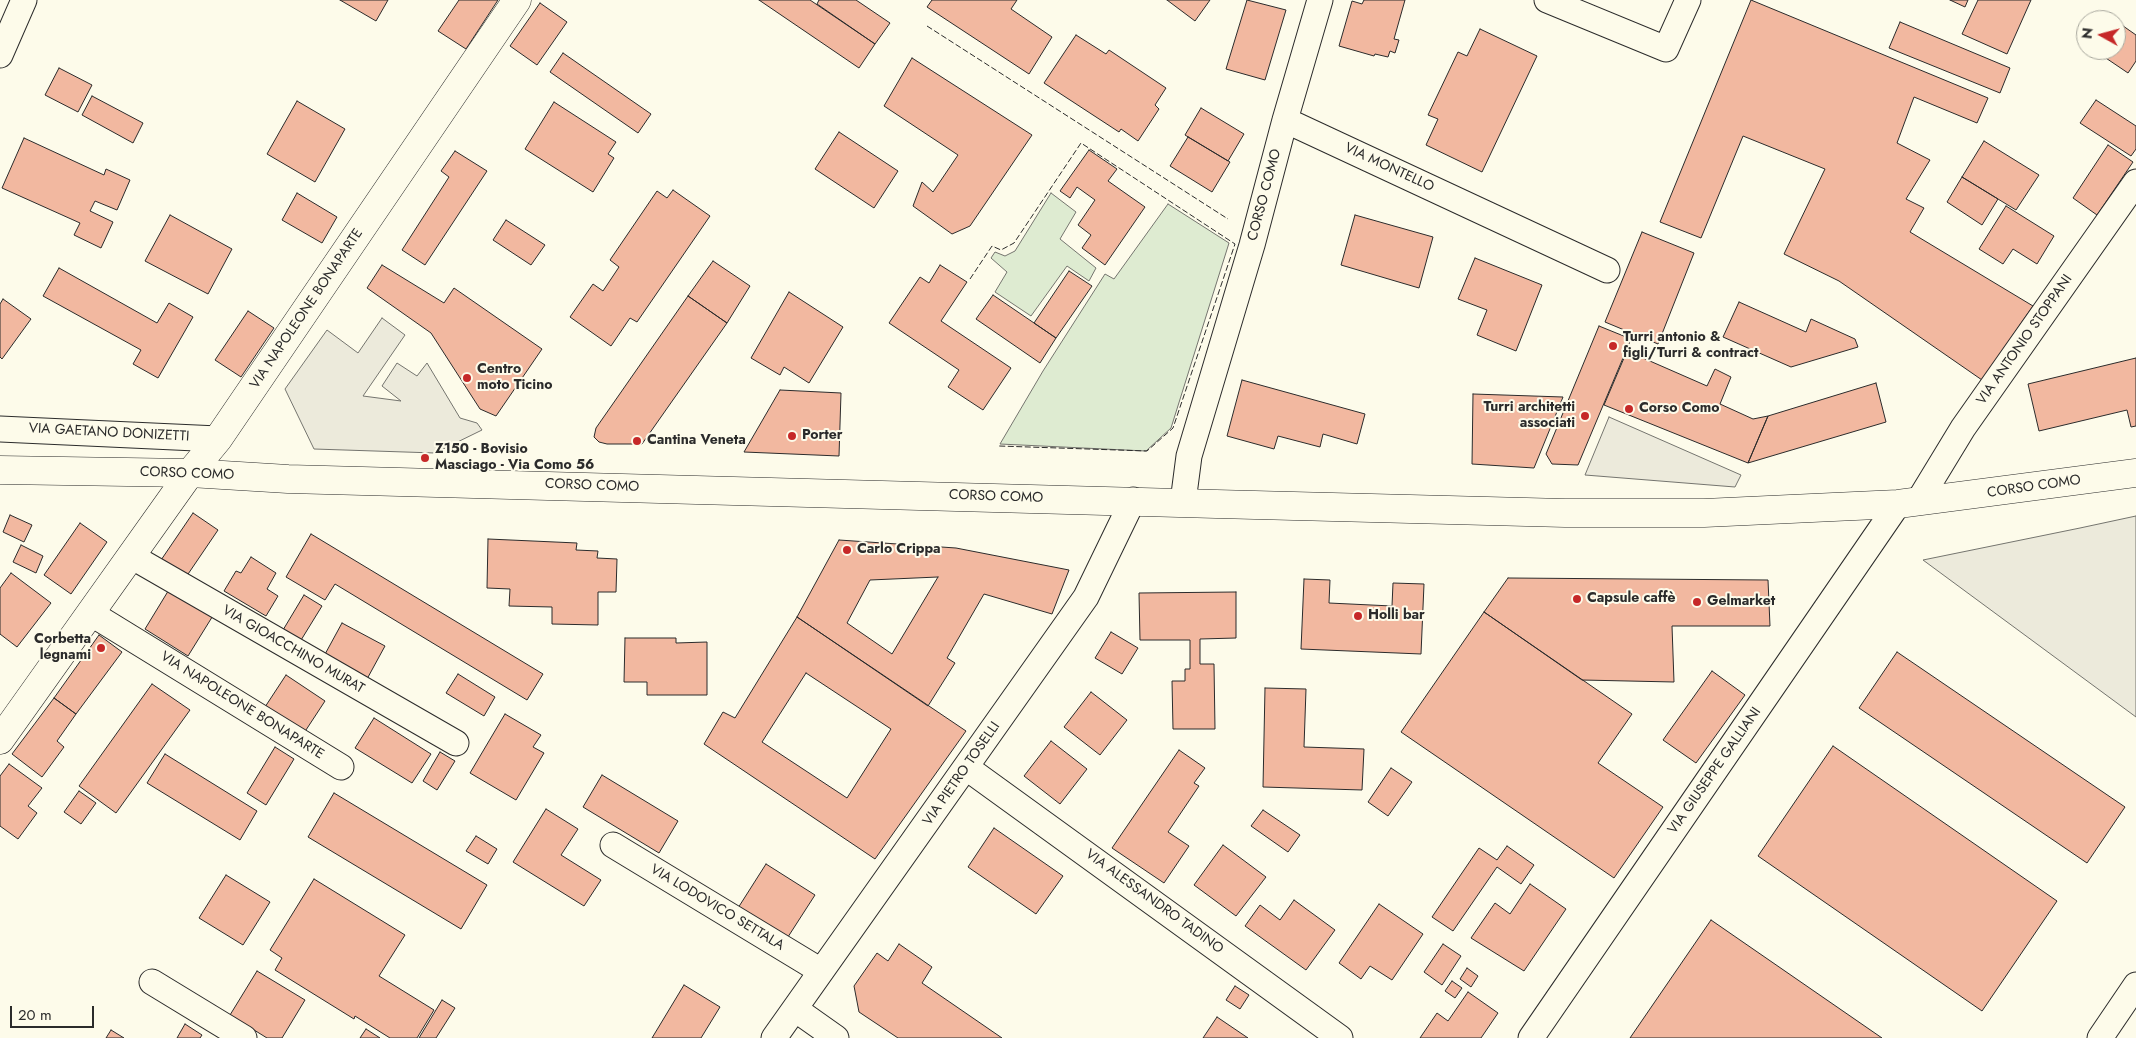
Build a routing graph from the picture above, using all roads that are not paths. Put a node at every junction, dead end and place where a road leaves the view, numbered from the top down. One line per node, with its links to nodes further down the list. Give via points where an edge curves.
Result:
1 (24, 0): 6 (street)
2 (517, 0): 11 (main road, VIA NAPOLEONE BONAPARTE)
3 (1320, 0): 7 (street)
4 (1548, 0): 5 (street, via 1666,49)
5 (1688, 0)
6 (0, 55)
7 (1285, 120): 9 (street, VIA MONTELLO); 16 (street, CORSO COMO, via 1190,456)
8 (2136, 182): 17 (street, VIA ANTONIO STOPPANI)
9 (1607, 270)
10 (0, 429): 11 (street, VIA GAETANO DONIZETTI)
11 (218, 439): 13 (main road, VIA NAPOLEONE BONAPARTE)
12 (0, 470): 13 (main road, CORSO COMO)
13 (190, 473): 15 (main road, CORSO COMO, via 288,479); 18 (main road, VIA NAPOLEONE BONAPARTE)
14 (2136, 473): 17 (main road, CORSO COMO)
15 (1133, 500): 16 (main road, CORSO COMO); 23 (street, VIA PIETRO TOSELLI, via 1086,597)
16 (1183, 502): 17 (main road, CORSO COMO, via 1704,514)
17 (1908, 503): 34 (street, VIA GIUSEPPE GALLIANI)
18 (131, 556): 19 (main road, VIA NAPOLEONE BONAPARTE); 21 (street, VIA GIOACCHINO MURAT)
19 (92, 614): 20 (main road, VIA NAPOLEONE BONAPARTE); 22 (street, VIA NAPOLEONE BONAPARTE)
20 (0, 740)
21 (456, 743)
22 (341, 767)
23 (967, 768): 25 (street, VIA PIETRO TOSELLI); 33 (street, VIA ALESSANDRO TADINO)
24 (613, 845): 25 (street, VIA LODOVICO SETTALA)
25 (821, 971): 28 (street, VIA PIETRO TOSELLI)
26 (152, 982): 30 (street)
27 (2136, 985): 29 (street)
28 (795, 1009): 31 (street, VIA PIETRO TOSELLI); 32 (street)
29 (2104, 1037)
30 (244, 1038)
31 (774, 1038)
32 (836, 1038)
33 (1340, 1038)
34 (1531, 1038)

